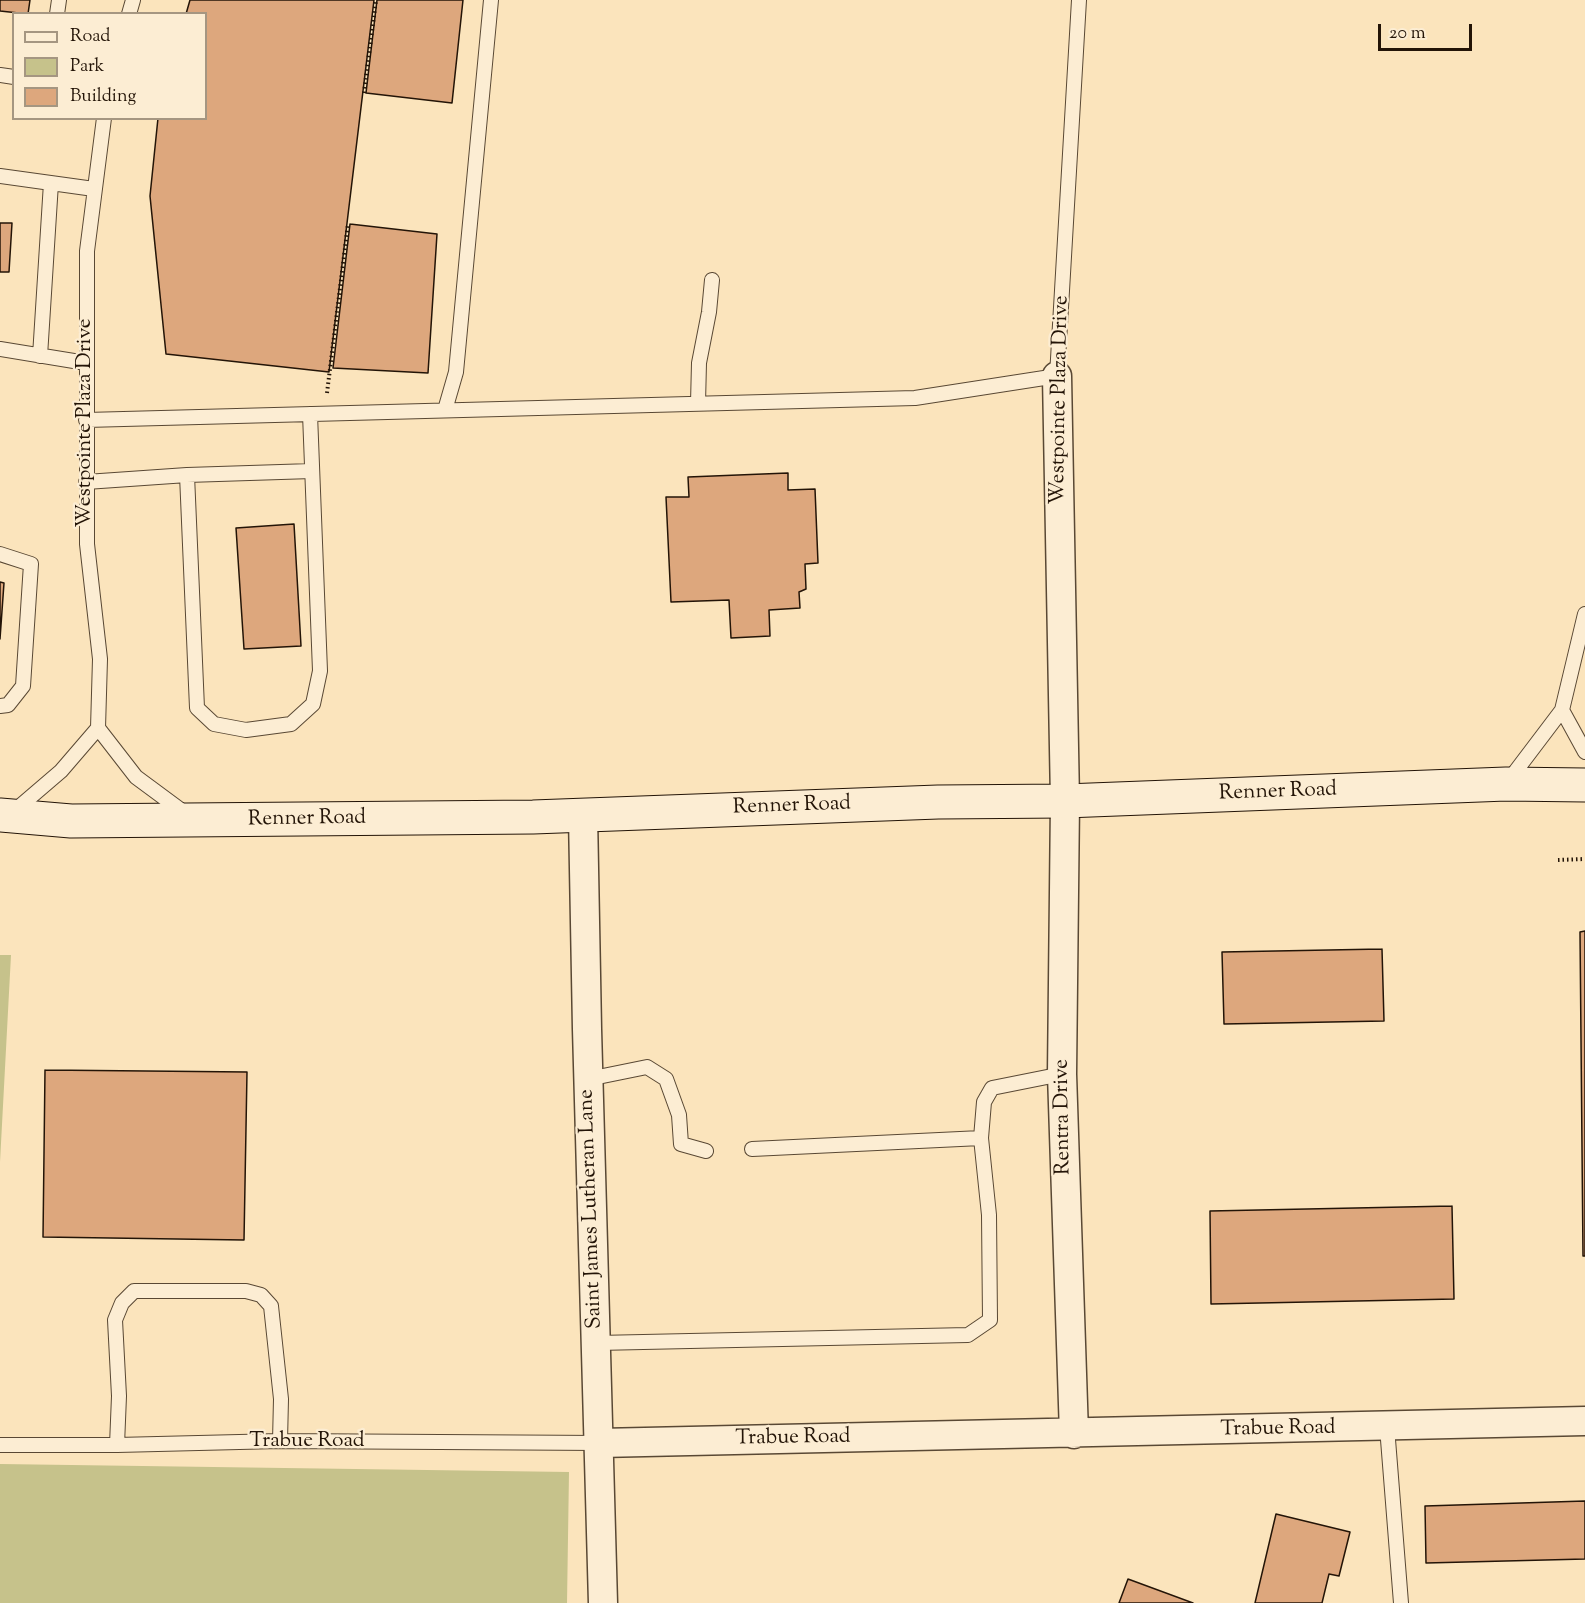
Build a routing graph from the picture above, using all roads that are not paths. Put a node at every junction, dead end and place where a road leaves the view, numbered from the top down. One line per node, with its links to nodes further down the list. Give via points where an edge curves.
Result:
1 (491, 0): 13 (lane, via 456,372)
2 (1079, 0): 11 (lane, Westpointe Plaza Drive)
3 (104, 120): 6 (lane, Westpointe Plaza Drive)
4 (0, 176): 5 (lane)
5 (51, 183): 6 (lane); 9 (lane)
6 (94, 189): 10 (lane, Westpointe Plaza Drive, via 87,251)
7 (712, 280): 12 (lane, via 699,363)
8 (0, 349): 9 (lane)
9 (40, 356): 10 (lane)
10 (86, 363): 15 (lane, Westpointe Plaza Drive)
11 (1057, 376): 12 (lane, via 915,398); 27 (street, Westpointe Plaza Drive)
12 (698, 404): 13 (lane)
13 (445, 410): 14 (lane)
14 (317, 414): 15 (lane); 16 (lane)
15 (86, 420): 18 (lane, Westpointe Plaza Drive)
16 (312, 471): 17 (lane); 17 (lane, via 320,671 313,704 291,724 246,730 214,724 197,708)
17 (187, 475): 18 (lane)
18 (86, 482): 23 (lane, Westpointe Plaza Drive, via 87,544 100,659)
19 (0, 554): 21 (lane, via 31,564 23,686 8,705)
20 (1585, 614): 22 (lane)
21 (0, 706)
22 (1562, 710): 24 (lane); 25 (lane)
23 (98, 728): 28 (lane, via 61,771); 30 (lane, via 136,777)
24 (1585, 752)
25 (1506, 784): 26 (main road, Renner Road); 27 (main road, Renner Road)
26 (1585, 784)
27 (1065, 801): 29 (main road, Renner Road); 31 (street, Rentra Drive)
28 (4, 815): 30 (main road, Renner Road, via 70,821)
29 (583, 815): 30 (main road, Renner Road); 32 (street, Saint James Lutheran Lane)
30 (196, 821)
31 (1062, 1074): 33 (lane, via 992,1088 984,1102); 39 (street, Rentra Drive)
32 (588, 1079): 35 (lane, via 647,1068 666,1079 679,1115 681,1144); 36 (street, Saint James Lutheran Lane)
33 (981, 1138): 34 (lane); 36 (lane, via 989,1215 990,1320 968,1335)
34 (752, 1149)
35 (706, 1151)
36 (597, 1343): 41 (street, Saint James Lutheran Lane)
37 (1585, 1421): 38 (street, Trabue Road)
38 (1387, 1427): 39 (street, Trabue Road); 45 (lane)
39 (1074, 1434): 41 (street, Trabue Road)
40 (280, 1441): 41 (lane, Trabue Road); 43 (lane, Trabue Road); 43 (lane, via 281,1399 271,1306 261,1295 246,1291 134,1291 122,1303 115,1320)
41 (600, 1443): 44 (street, Saint James Lutheran Lane)
42 (0, 1445): 43 (lane, Trabue Road)
43 (117, 1445)
44 (603, 1603)
45 (1401, 1603)

